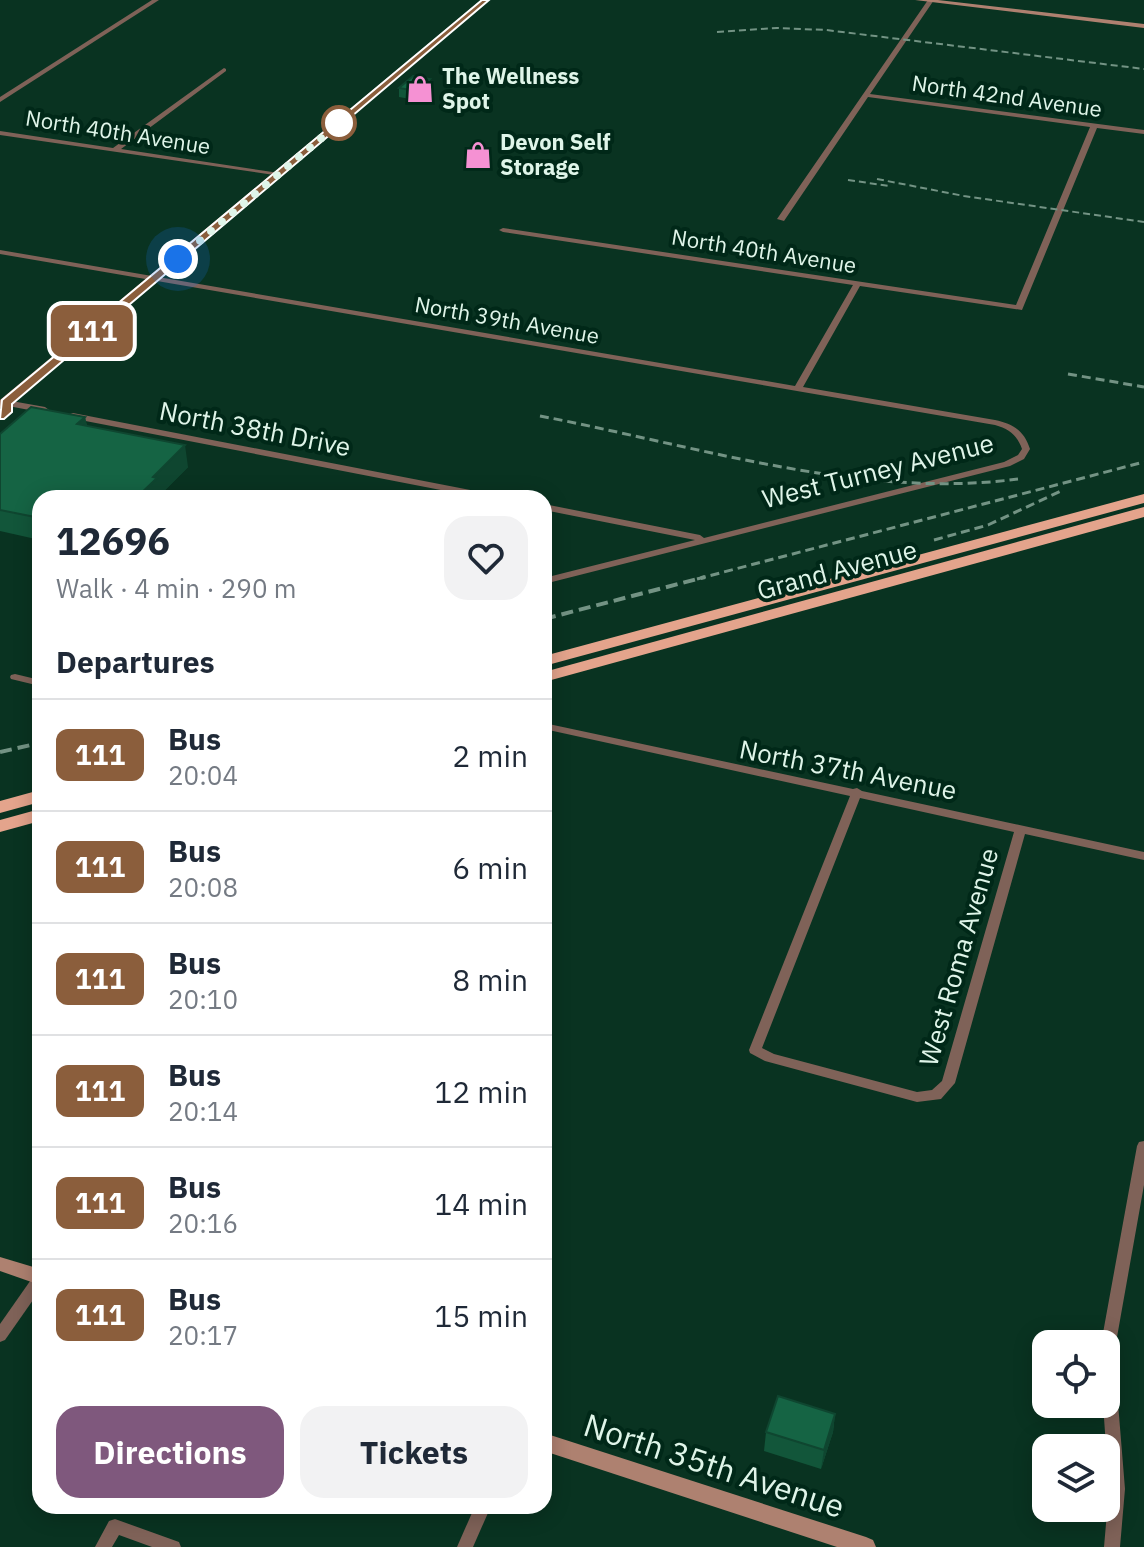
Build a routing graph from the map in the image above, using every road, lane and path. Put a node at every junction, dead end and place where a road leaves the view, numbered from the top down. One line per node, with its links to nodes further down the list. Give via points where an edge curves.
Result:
1 (156, 0): 8 (street)
2 (485, 0): 13 (main road)
3 (919, 0): 4 (main road)
4 (931, 1): 5 (main road); 7 (street)
5 (1144, 26)
6 (224, 70): 12 (street)
7 (866, 95): 9 (street, North 42nd Avenue); 14 (street)
8 (0, 100)
9 (1094, 126): 10 (street, North 42nd Avenue); 18 (street, North 40th Avenue, via 1019,308)
10 (1144, 132)
11 (0, 133): 12 (street, North 40th Avenue)
12 (115, 150): 13 (street, North 40th Avenue)
13 (279, 175): 17 (main road)
14 (781, 219)
15 (503, 230): 18 (street, North 40th Avenue)
16 (0, 252): 17 (street, North 39th Avenue)
17 (155, 278): 19 (street, North 39th Avenue); 20 (main road)
18 (857, 284): 19 (street)
19 (798, 388): 22 (street, North 39th Avenue)
20 (3, 404): 21 (main road, via 6,412); 23 (street, North 38th Drive)
21 (0, 417)
22 (1007, 425): 27 (street, West Turney Avenue, via 1019,432 1026,449 1015,461)
23 (454, 490)
24 (1144, 498): 28 (highway, Grand Avenue)
25 (552, 509): 27 (street)
26 (1144, 512): 28 (highway, Grand Avenue)
27 (705, 539): 29 (street)
28 (896, 573): 30 (highway, Grand Avenue); 31 (highway, Grand Avenue)
29 (552, 579)
30 (552, 659)
31 (552, 675)
32 (15, 677): 33 (street)
33 (32, 681)
34 (552, 728): 35 (street, North 37th Avenue)
35 (857, 792): 40 (street, North 37th Avenue); 40 (street, West Roma Avenue, via 755,1050 917,1097 936,1095 948,1083)
36 (32, 798): 37 (highway)
37 (0, 807)
38 (32, 817): 39 (highway)
39 (0, 826)
40 (1021, 828): 41 (street, North 37th Avenue)
41 (1144, 856)
42 (1144, 1146): 53 (street, via 1107,1354 1117,1489)
43 (0, 1264): 44 (main road)
44 (32, 1274)
45 (32, 1289): 46 (street)
46 (0, 1336)
47 (552, 1445): 52 (main road, North 35th Avenue)
48 (479, 1514): 51 (street)
49 (103, 1547): 50 (street, via 115,1526)
50 (173, 1547)
51 (465, 1547)
52 (866, 1547)
53 (1112, 1547)

